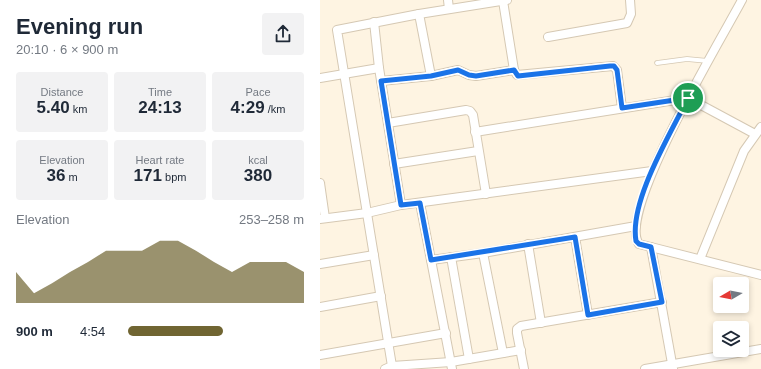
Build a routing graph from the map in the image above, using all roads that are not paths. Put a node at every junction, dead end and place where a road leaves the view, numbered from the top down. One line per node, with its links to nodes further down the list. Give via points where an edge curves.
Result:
1 (448, 0): 5 (street)
2 (505, 0): 5 (street); 12 (street)
3 (630, 0): 8 (street, via 631,14 627,23)
4 (742, 0): 9 (street)
5 (449, 9): 6 (street)
6 (419, 14): 7 (street); 14 (street)
7 (374, 22): 11 (street); 13 (street, via 337,30)
8 (548, 37)
9 (709, 61): 10 (lane, via 687,59); 17 (street)
10 (657, 63)
11 (379, 68): 13 (street); 16 (street)
12 (514, 70): 14 (street, via 476,76 458,70); 18 (street, via 518,76 613,66 617,70)
13 (343, 74): 15 (street); 30 (street)
14 (431, 76): 16 (street)
15 (320, 78)
16 (381, 81): 19 (street)
17 (688, 98): 18 (street); 22 (street); 25 (street)
18 (622, 108): 21 (street)
19 (388, 123): 21 (street, via 466,110 473,115); 24 (street)
20 (761, 127): 22 (street)
21 (475, 132): 23 (street)
22 (755, 134): 39 (street, via 744,151)
23 (478, 151): 24 (street); 27 (street)
24 (394, 164): 29 (street)
25 (652, 171): 27 (street); 32 (street)
26 (320, 183): 31 (street)
27 (486, 194): 28 (street)
28 (420, 203): 29 (street); 40 (street)
29 (401, 205): 30 (street)
30 (367, 213): 31 (street); 37 (street)
31 (323, 219)
32 (636, 226): 33 (street); 35 (street, via 638,242)
33 (575, 237): 34 (street); 46 (street)
34 (528, 244): 36 (street); 47 (street)
35 (651, 247): 39 (street); 44 (street)
36 (483, 253): 38 (street); 52 (street)
37 (374, 255): 41 (street); 43 (street)
38 (450, 257): 40 (street); 54 (street)
39 (700, 259): 42 (street)
40 (431, 260): 48 (street)
41 (320, 264)
42 (761, 275)
43 (380, 296): 45 (street); 49 (street)
44 (662, 302): 46 (street); 56 (street)
45 (320, 307)
46 (588, 315): 47 (street)
47 (541, 323): 51 (street, via 519,327 517,333)
48 (446, 333): 49 (street); 55 (street)
49 (387, 342): 53 (street); 57 (street)
50 (761, 349): 56 (street)
51 (521, 350): 52 (street); 58 (street)
52 (503, 353): 54 (street)
53 (320, 354)
54 (469, 359): 55 (street)
55 (451, 365): 57 (street)
56 (673, 367): 59 (street)
57 (388, 368)
58 (524, 369)
59 (645, 369)

